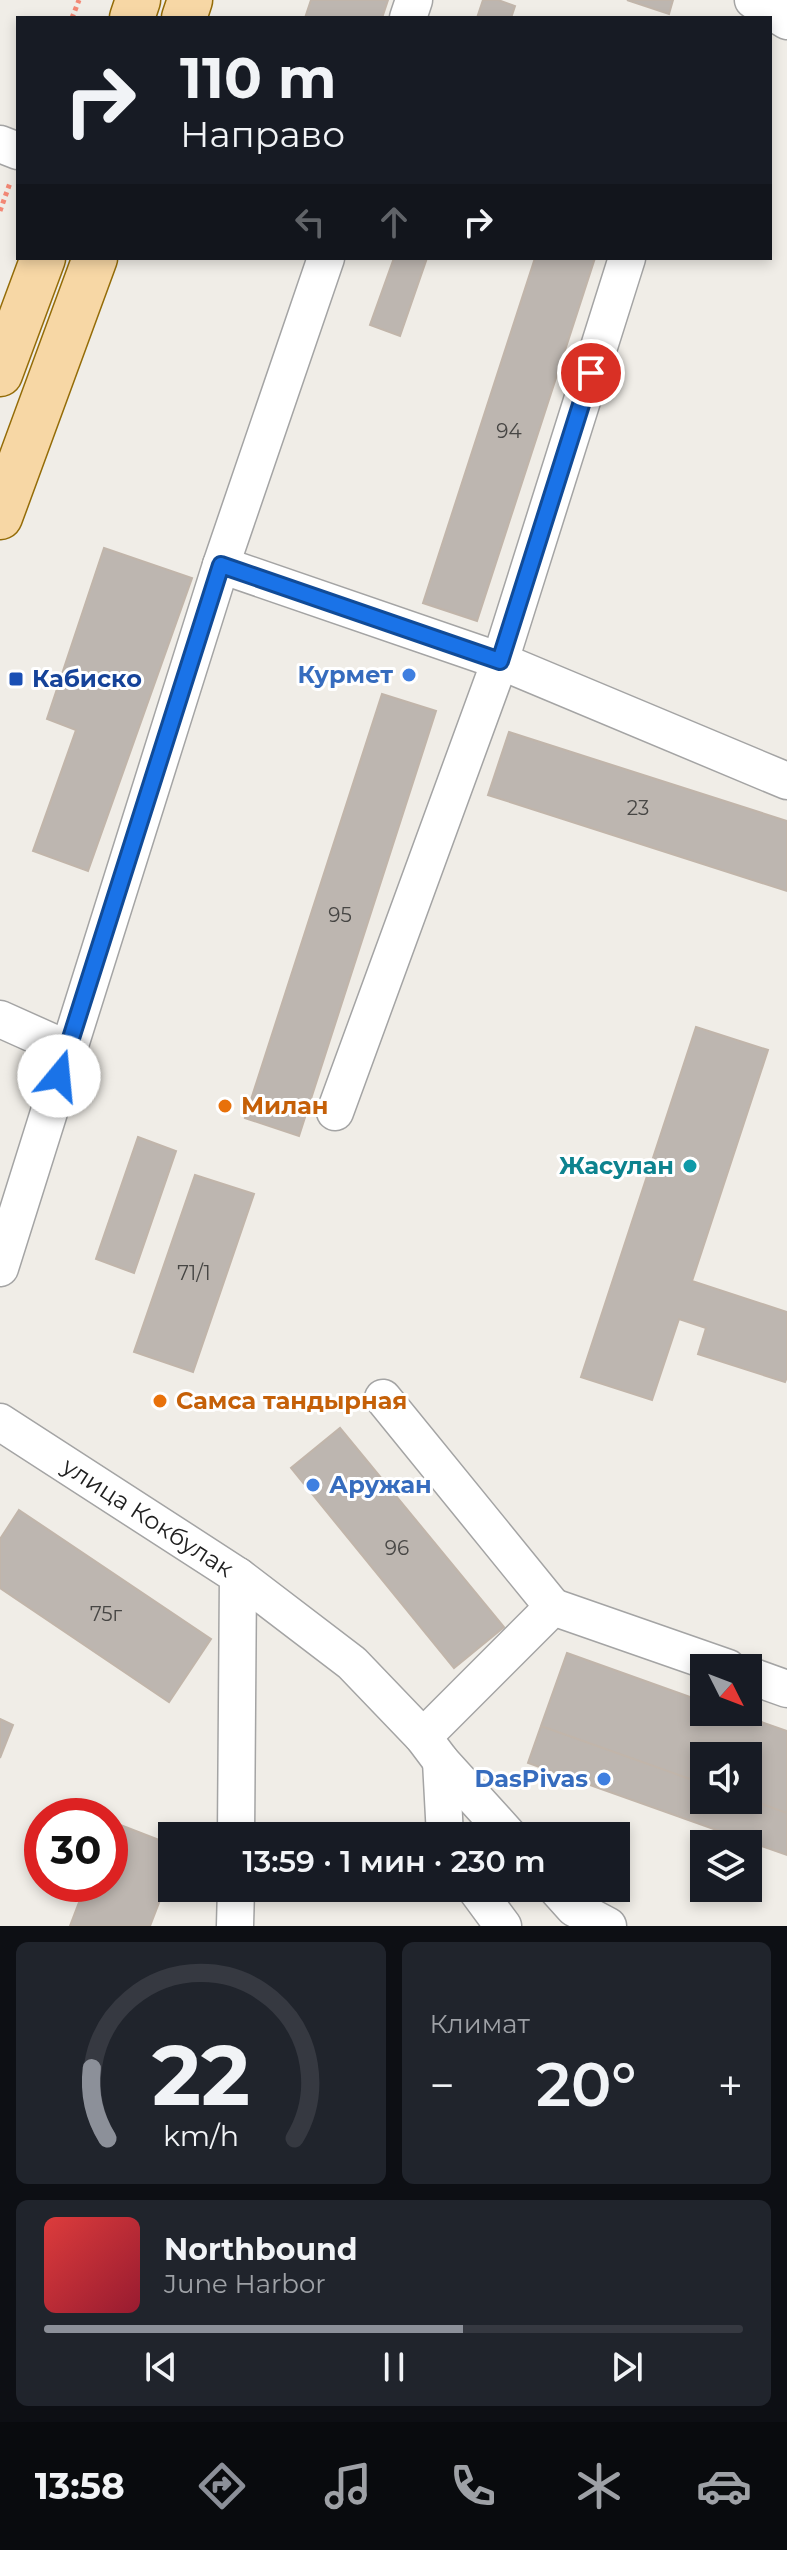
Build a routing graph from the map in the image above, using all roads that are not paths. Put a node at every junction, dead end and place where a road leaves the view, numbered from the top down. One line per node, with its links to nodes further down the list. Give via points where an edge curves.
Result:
1 (753, 0): 2 (street)
2 (787, 21)
3 (42, 260): 7 (main road)
4 (94, 260): 8 (main road)
5 (325, 260): 9 (street)
6 (626, 260): 10 (street)
7 (0, 374)
8 (0, 517)
9 (221, 565): 10 (street); 13 (street)
10 (500, 661): 11 (street); 14 (street)
11 (787, 781)
12 (0, 1019): 13 (street)
13 (67, 1049): 15 (street)
14 (335, 1112)
15 (0, 1268)
16 (383, 1398): 19 (street)
17 (0, 1422): 18 (street, улица Кокбулак)
18 (238, 1576): 23 (street, via 352,1663); 24 (street, улица Кокбулак)
19 (553, 1607): 20 (street); 23 (street)
20 (690, 1655)
21 (762, 1680): 22 (street)
22 (787, 1689)
23 (432, 1749): 25 (street); 26 (street)
24 (236, 1822)
25 (443, 1822)
26 (497, 1822)
27 (236, 1902): 30 (street)
28 (485, 1902): 31 (street)
29 (569, 1902): 32 (street)
30 (235, 1926)
31 (503, 1926)
32 (608, 1926)

